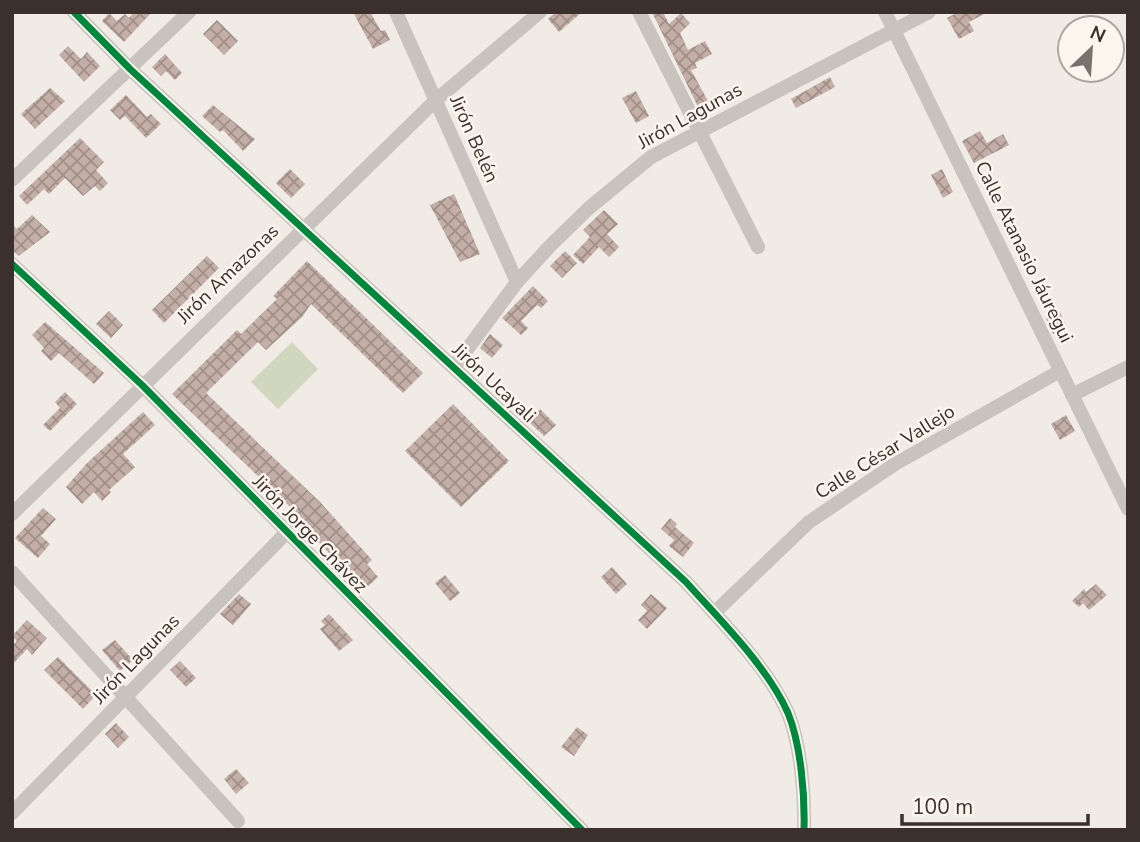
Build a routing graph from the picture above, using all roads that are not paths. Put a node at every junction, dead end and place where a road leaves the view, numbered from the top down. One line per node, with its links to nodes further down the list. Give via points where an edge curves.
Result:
1 (74, 12): 9 (street, Jirón Ucayali)
2 (189, 12): 9 (street)
3 (396, 12): 10 (street, Jirón Belén)
4 (540, 12): 10 (street, Jirón Amazonas)
5 (639, 12): 11 (street)
6 (885, 12): 8 (street, Calle Atanasio Jáuregui)
7 (929, 12): 8 (street, Jirón Lagunas)
8 (894, 30): 11 (street, Jirón Lagunas); 19 (street, Calle Atanasio Jáuregui)
9 (130, 69): 12 (street); 13 (street, Jirón Ucayali)
10 (436, 100): 13 (street, Jirón Amazonas); 16 (street, Jirón Belén)
11 (701, 129): 14 (street); 16 (street, Jirón Lagunas, via 623,179)
12 (12, 180)
13 (302, 228): 17 (street, Jirón Ucayali); 20 (street, Jirón Amazonas)
14 (758, 247)
15 (12, 264): 20 (street, Jirón Jorge Chávez)
16 (517, 282): 17 (street, Jirón Lagunas)
17 (453, 367): 26 (street, Jirón Ucayali)
18 (1128, 368): 21 (street)
19 (1060, 371): 21 (street, Calle Atanasio Jáuregui); 26 (street, Calle César Vallejo, via 895,464 809,522)
20 (142, 385): 23 (street, Jirón Amazonas); 24 (street, Jirón Jorge Chávez)
21 (1072, 396): 22 (street, Calle Atanasio Jáuregui)
22 (1128, 509)
23 (12, 514)
24 (287, 532): 27 (street, Jirón Lagunas); 30 (street, Jirón Jorge Chávez)
25 (12, 572): 27 (street)
26 (713, 613): 31 (street, Jirón Ucayali, via 759,668 788,713 805,799)
27 (124, 698): 28 (street, Jirón Lagunas); 29 (street)
28 (12, 813)
29 (238, 821)
30 (582, 830)
31 (804, 830)

